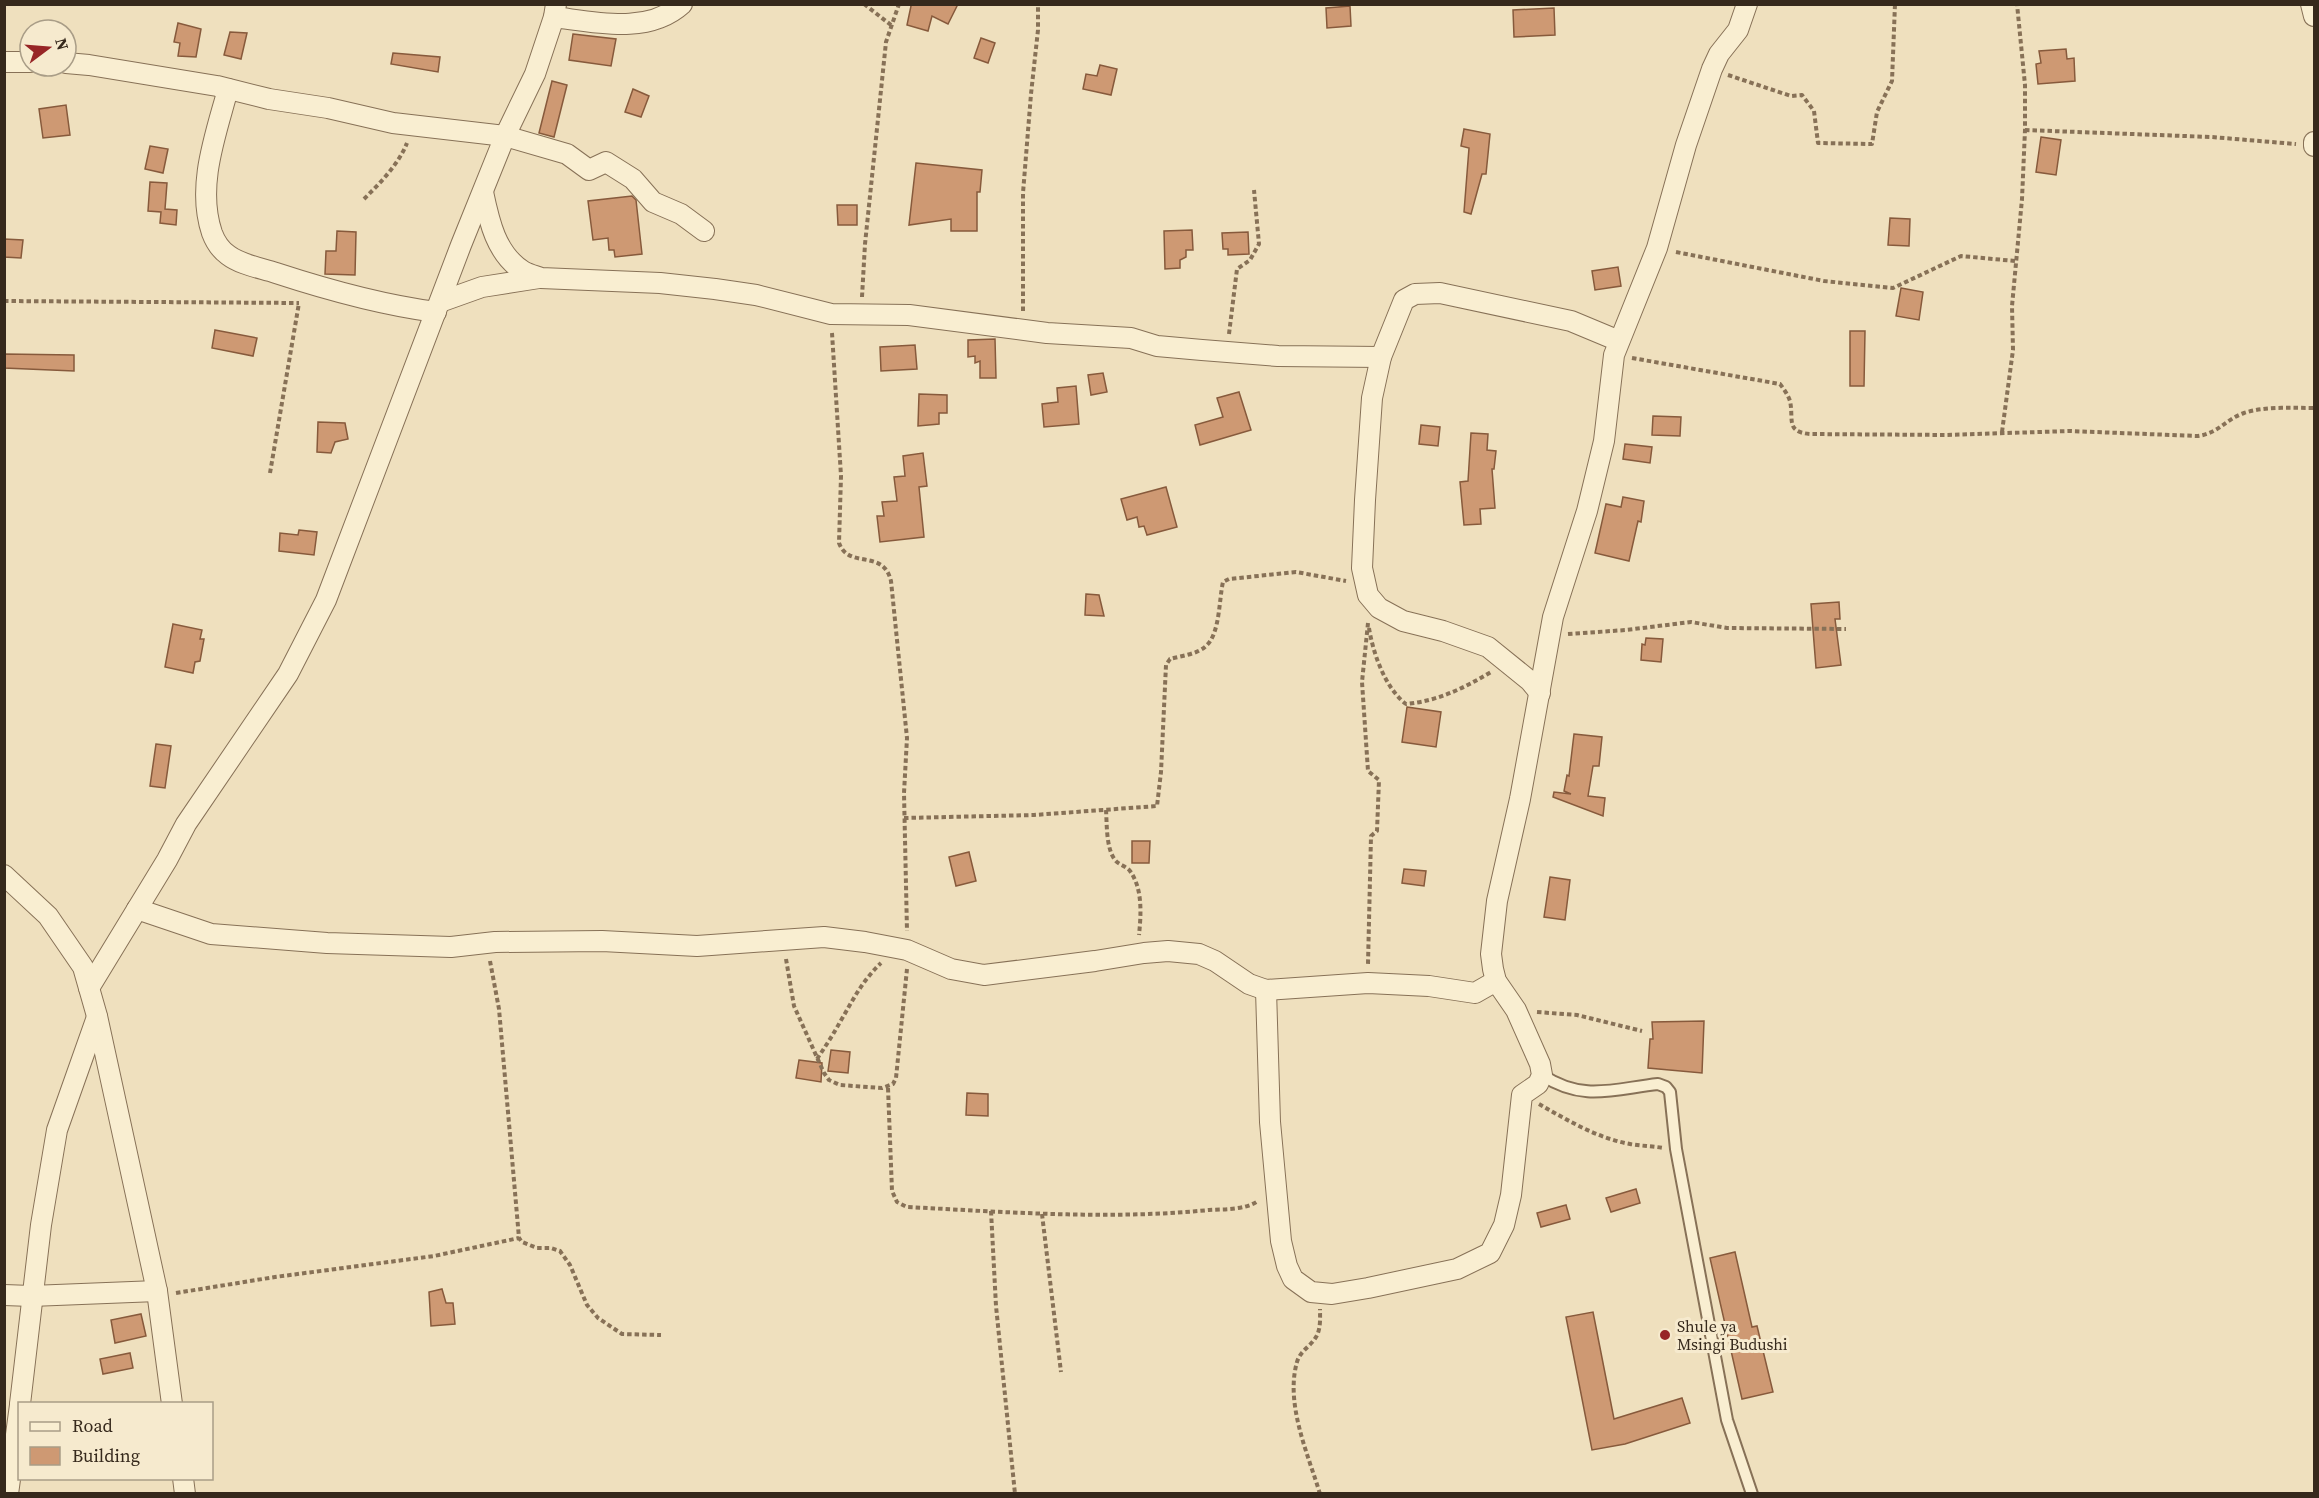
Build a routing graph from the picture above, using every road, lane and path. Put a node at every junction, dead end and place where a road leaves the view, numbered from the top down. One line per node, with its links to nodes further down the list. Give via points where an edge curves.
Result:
1 (682, 4): 9 (street, via 653,21 607,24)
2 (864, 4): 11 (path)
3 (899, 4): 11 (path)
4 (1038, 4): 32 (path, via 1023,193)
5 (1747, 4): 13 (street, via 1738,30)
6 (1895, 4): 13 (path, via 1892,81 1877,112 1872,144 1818,143 1814,111 1802,96 1791,96)
7 (2017, 4): 16 (path)
8 (2311, 4): 10 (street)
9 (555, 11): 17 (street, via 534,74)
10 (2314, 16)
11 (891, 25): 31 (path, via 879,93)
12 (78, 64): 14 (street)
13 (1712, 69): 23 (street)
14 (228, 89): 15 (street); 26 (street, via 208,168 207,206 213,236 229,256)
15 (415, 125): 17 (street); 21 (path, via 402,155)
16 (2025, 130): 18 (path); 24 (path)
17 (505, 136): 20 (street); 22 (street, via 567,154 589,170 606,162 633,179 652,202 681,214)
18 (2314, 145)
19 (1254, 190): 34 (path, via 1259,244 1250,260 1237,269)
20 (483, 192): 25 (street, via 490,227 502,249 523,271); 29 (street)
21 (364, 199)
22 (704, 231)
23 (1657, 248): 24 (path, via 1824,281 1893,288 1961,256); 33 (street)
24 (2015, 261): 37 (path, via 2013,350)
25 (542, 278): 29 (street, via 482,287); 30 (street, via 715,289)
26 (301, 281): 28 (path); 29 (street, via 390,305)
27 (4, 301): 28 (path)
28 (298, 303): 38 (path)
29 (438, 307): 48 (street, via 326,600 288,674 186,824)
30 (831, 314): 31 (street); 46 (path, via 841,476 839,543 855,557 883,565 891,581 907,738)
31 (861, 316): 32 (street, via 909,315)
32 (1023, 329): 34 (street, via 1131,338 1157,346)
33 (1617, 348): 35 (street, via 1571,321 1426,293 1404,300); 37 (path, via 1780,384 1790,401 1794,429 1800,433); 42 (street, via 1604,441)
34 (1228, 352): 35 (street)
35 (1381, 357): 39 (street, via 1372,398 1362,568)
36 (2314, 408): 37 (path, via 2242,413 2213,433 2198,436)
37 (2002, 432)
38 (270, 472)
39 (1366, 589): 40 (path); 43 (street, via 1379,609 1403,621 1477,642); 45 (path, via 1296,572 1223,582 1217,623 1207,646 1170,659 1166,665 1157,806)
40 (1368, 623): 43 (path, via 1374,650 1390,685 1406,704 1453,693); 54 (path, via 1362,682 1368,771 1379,780 1377,831 1371,836)
41 (1846, 629): 42 (path, via 1727,628 1691,622)
42 (1549, 635): 44 (street)
43 (1508, 662): 44 (street)
44 (1540, 693): 53 (street, via 1497,901 1491,954)
45 (1106, 810): 46 (path); 52 (path, via 1114,859 1128,869 1138,893 1141,914)
46 (904, 818): 51 (path)
47 (4, 875): 55 (street, via 48,916 83,967)
48 (137, 909): 50 (street, via 211,934 395,946); 55 (street)
49 (784, 940): 50 (street, via 697,946 602,941); 51 (street, via 824,937); 60 (path, via 790,994)
50 (487, 943): 68 (path, via 499,1009)
51 (902, 949): 52 (street, via 951,969 984,975); 60 (path, via 867,976); 62 (path, via 906,987 896,1078)
52 (1137, 954): 56 (street, via 1199,954)
53 (1496, 981): 54 (street, via 1475,993); 57 (street)
54 (1368, 983): 56 (street)
55 (89, 988): 58 (street)
56 (1266, 990): 65 (street)
57 (1516, 1010): 59 (path, via 1577,1015); 61 (street)
58 (97, 1016): 70 (street); 72 (street, via 57,1130)
59 (1642, 1031)
60 (817, 1059): 62 (path, via 829,1080 840,1085)
61 (1542, 1075): 63 (street, via 1538,1084); 64 (lane, via 1564,1088 1591,1092 1658,1084 1666,1087 1671,1096)
62 (888, 1088): 66 (path, via 892,1191 897,1202 907,1207)
63 (1522, 1095): 64 (path, via 1611,1139); 69 (street, via 1511,1195 1504,1225 1490,1253 1457,1269 1368,1288)
64 (1676, 1149): 81 (lane, via 1727,1420)
65 (1276, 1184): 67 (path, via 1261,1199 1243,1207 1166,1214); 69 (street, via 1287,1266 1301,1286)
66 (990, 1211): 67 (path); 79 (path)
67 (1042, 1214): 74 (path)
68 (519, 1238): 70 (path, via 434,1256); 73 (path, via 537,1248 560,1251 586,1305 614,1329 622,1334)
69 (1322, 1293): 80 (path, via 1319,1330 1299,1357 1295,1381 1299,1421)
70 (158, 1294): 72 (street); 76 (street)
71 (4, 1295): 72 (street)
72 (31, 1296): 75 (street)
73 (661, 1335)
74 (1061, 1372)
75 (20, 1402)
76 (172, 1402)
77 (18, 1419): 78 (street)
78 (8, 1494)
79 (1015, 1494)
80 (1320, 1494)
81 (1752, 1494)

